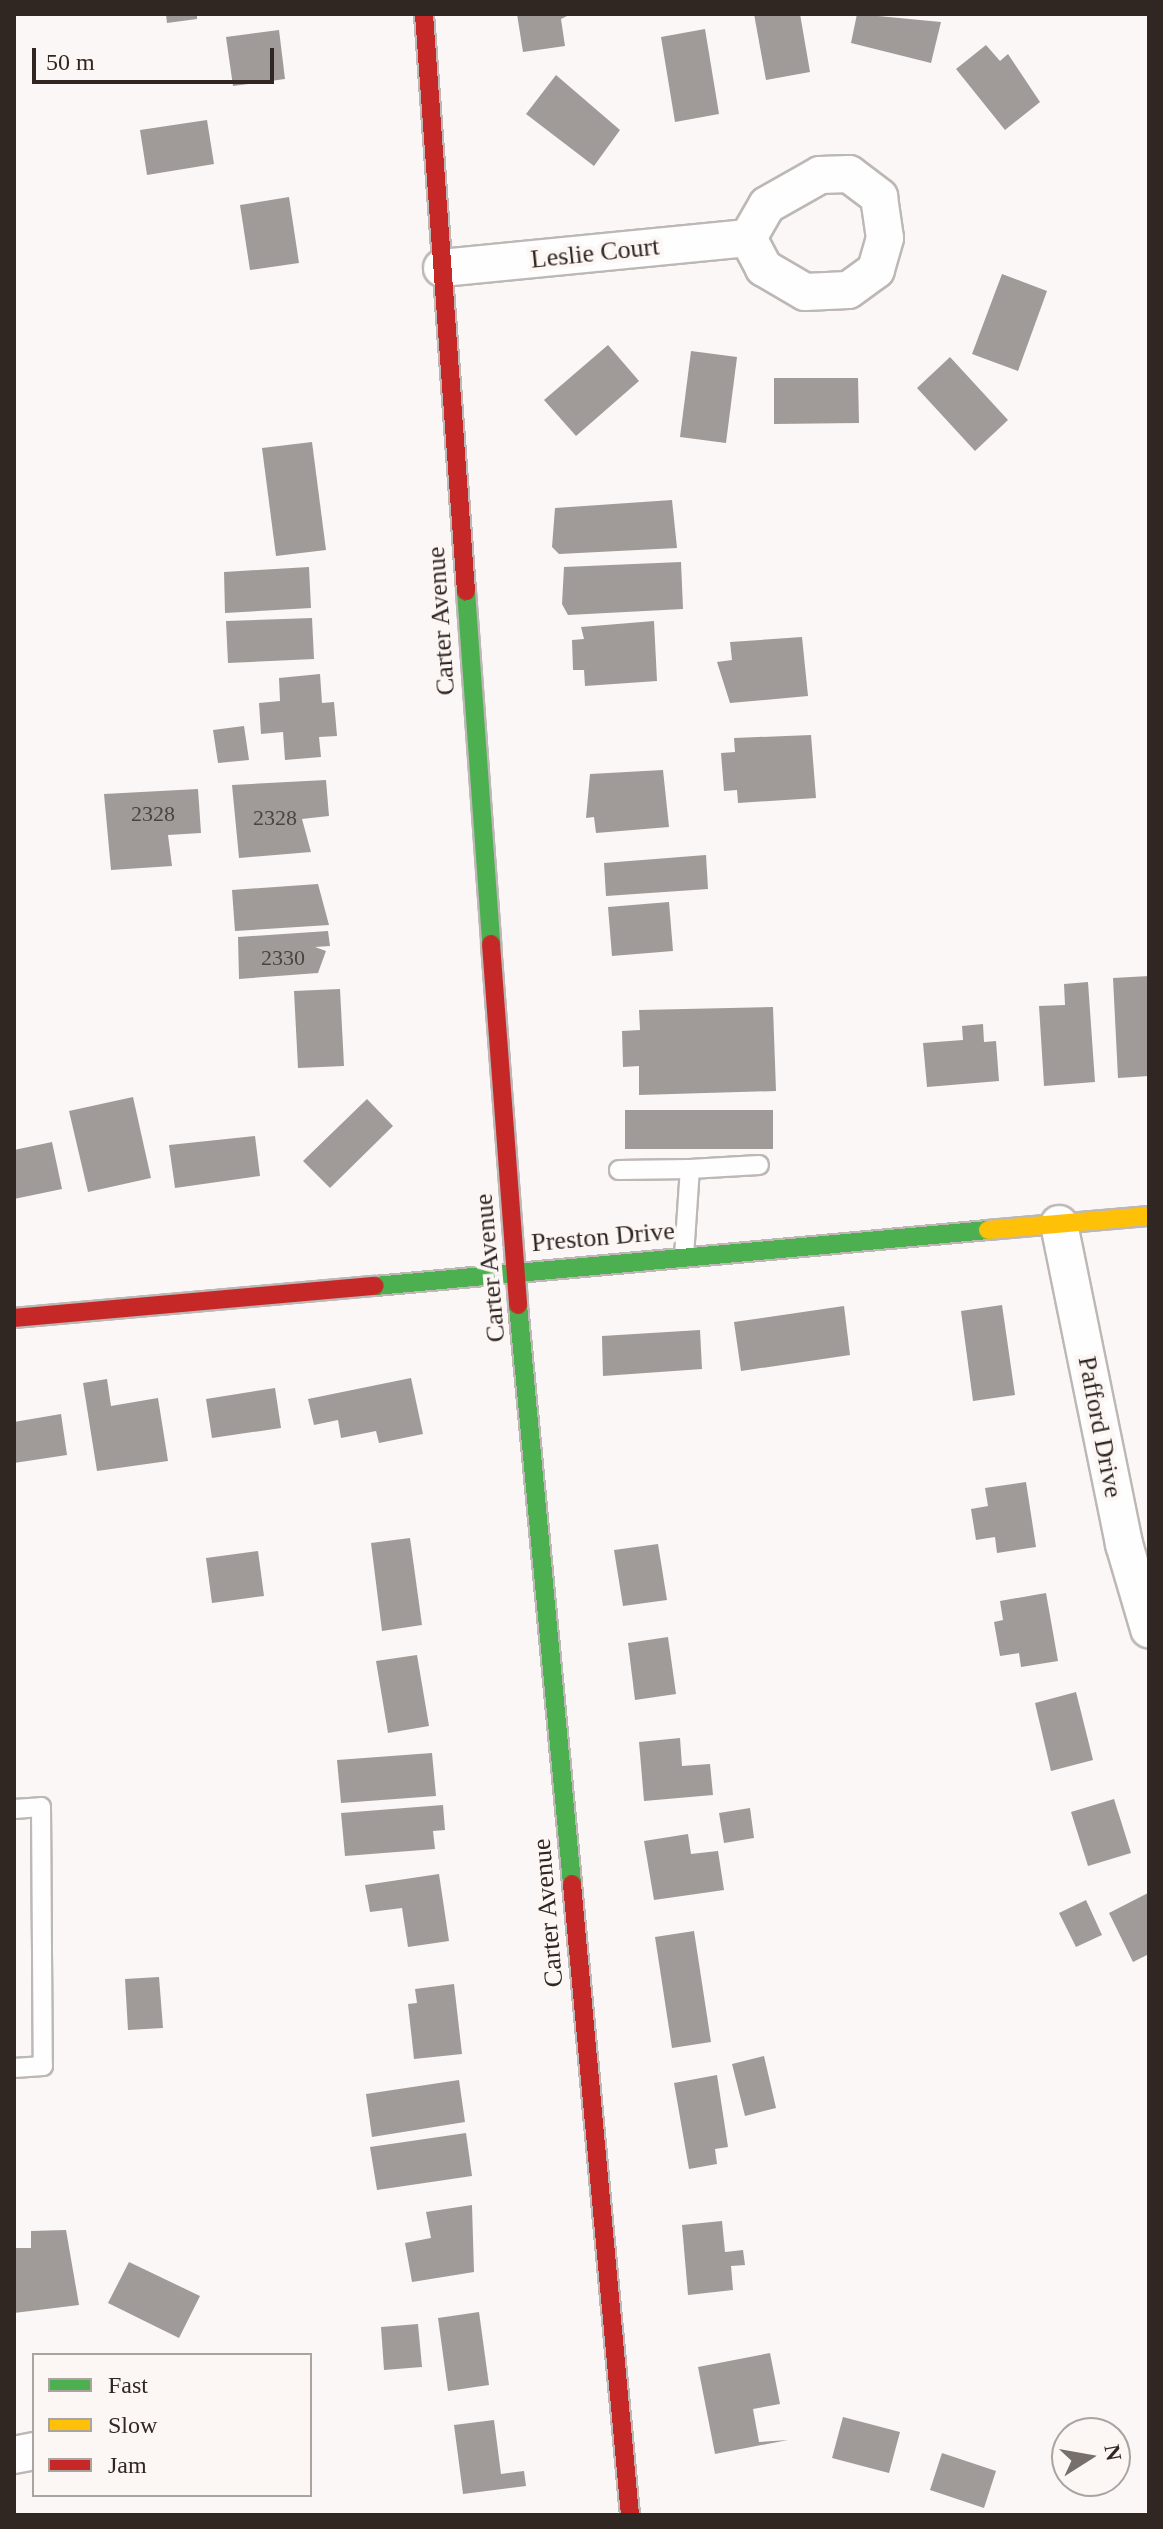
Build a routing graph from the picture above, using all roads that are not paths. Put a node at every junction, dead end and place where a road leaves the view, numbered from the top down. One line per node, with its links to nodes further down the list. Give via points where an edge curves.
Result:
1 (424, 14): 3 (street, Carter Avenue)
2 (748, 238): 3 (street, Leslie Court)
3 (442, 268): 10 (street, Carter Avenue)
4 (759, 1165): 5 (lane)
5 (690, 1169): 6 (lane); 9 (lane)
6 (619, 1170)
7 (1149, 1216): 8 (street, Preston Drive)
8 (1059, 1224): 9 (street, Preston Drive); 12 (street, Pafford Drive, via 1124,1544)
9 (684, 1256): 10 (street, Preston Drive)
10 (515, 1270): 11 (street, Preston Drive); 15 (street, Carter Avenue)
11 (14, 1318)
12 (1149, 1629)
13 (14, 1809): 14 (lane, via 41,1807 43,2066)
14 (14, 2068)
15 (630, 2515)

